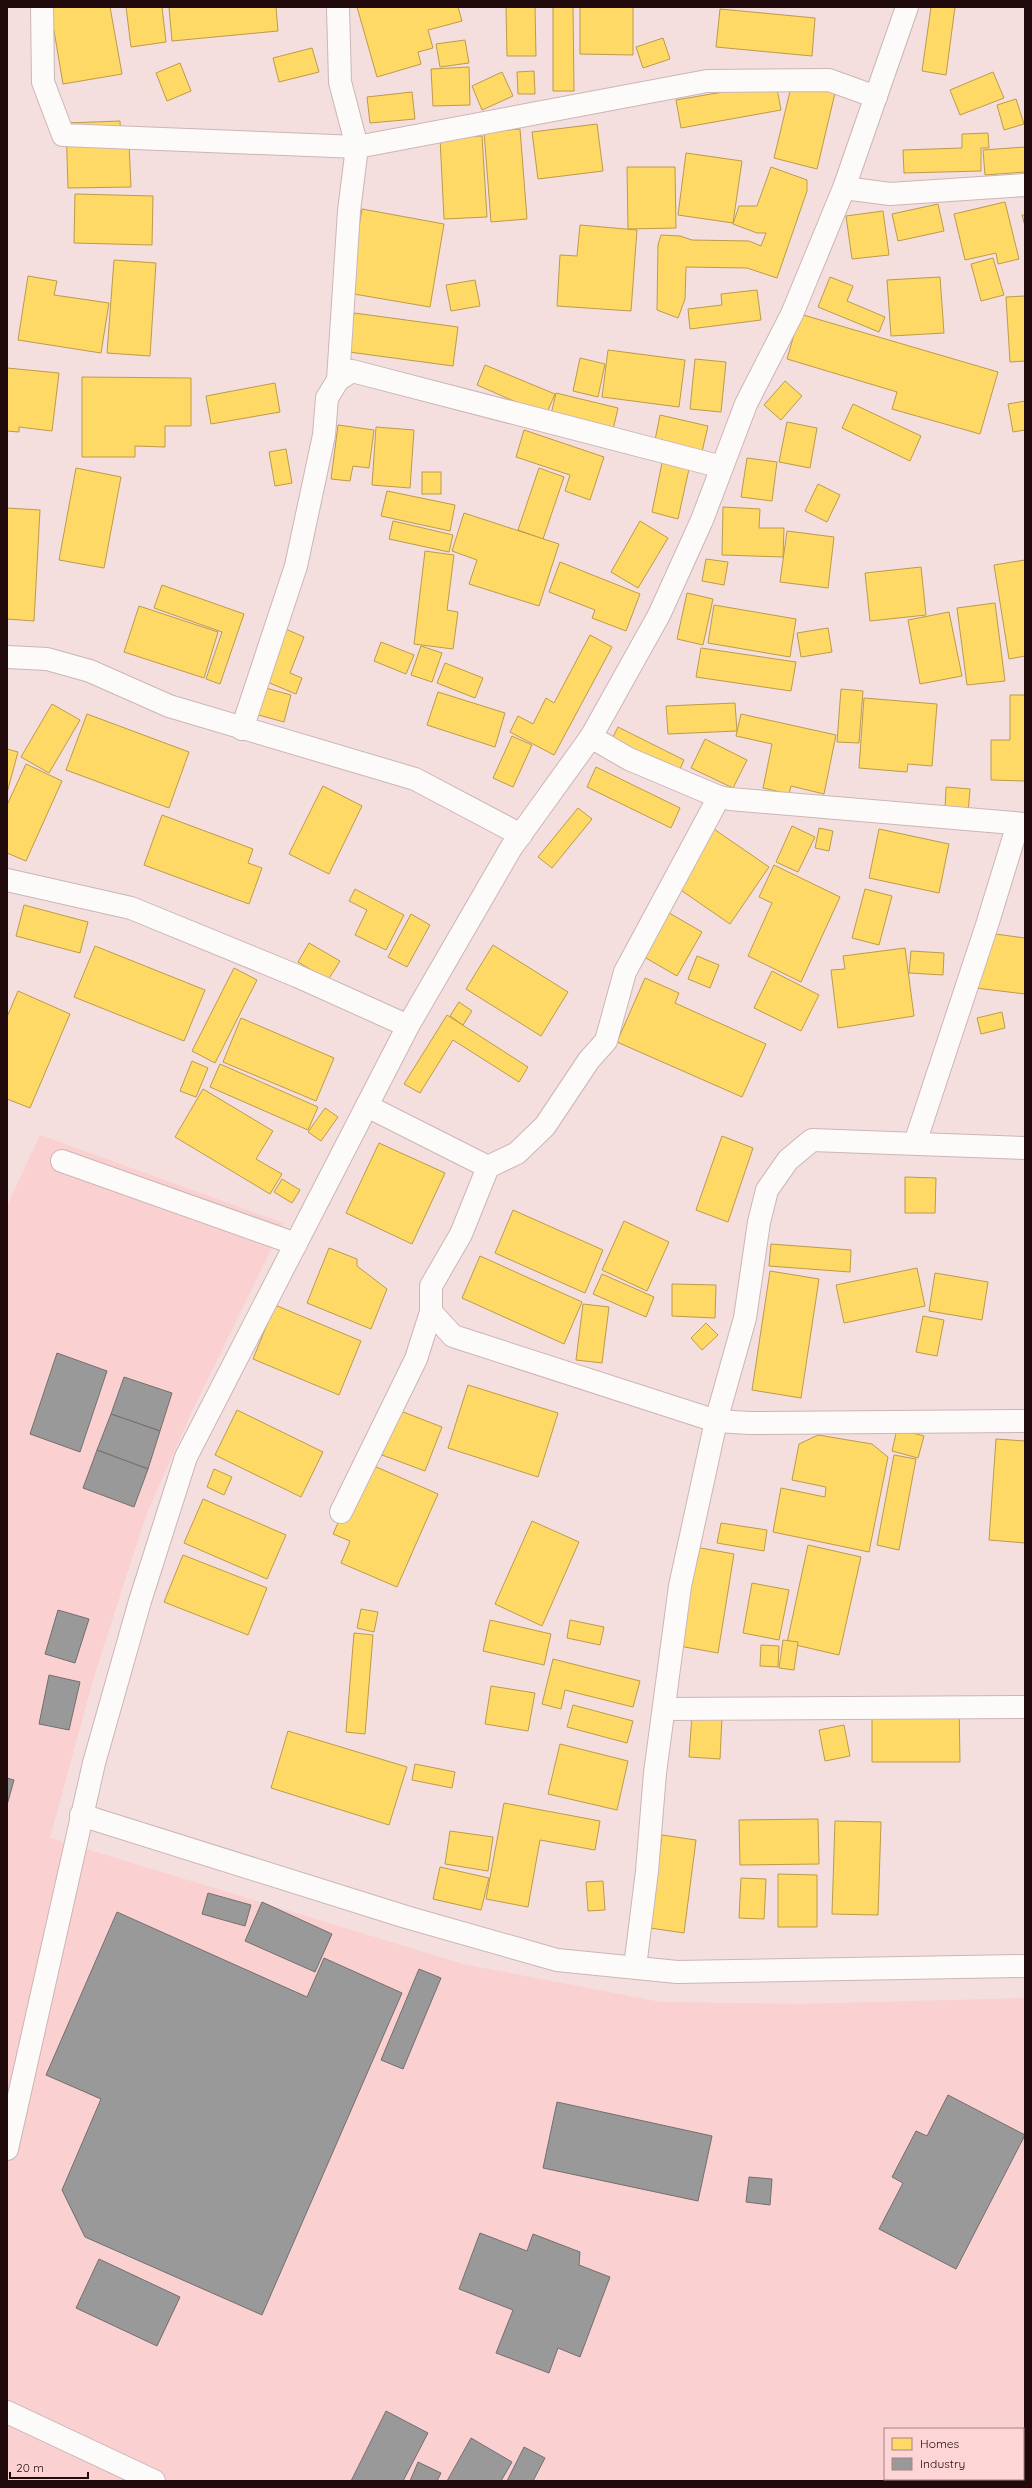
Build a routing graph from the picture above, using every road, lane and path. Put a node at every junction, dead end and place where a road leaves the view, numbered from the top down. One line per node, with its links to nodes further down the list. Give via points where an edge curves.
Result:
1 (42, 7): 5 (street, via 42,82 63,135)
2 (338, 7): 5 (street, via 340,82)
3 (907, 7): 4 (street)
4 (876, 96): 5 (street, via 829,80 708,81); 7 (street)
5 (357, 147): 8 (street, via 349,211)
6 (1025, 185): 7 (street, via 890,194)
7 (844, 188): 9 (street, via 792,314 746,404)
8 (338, 380): 9 (street, via 352,371); 11 (street, via 327,398 324,435 296,566)
9 (722, 467): 12 (street, via 702,520 659,615)
10 (7, 657): 11 (street, via 47,659 90,671 169,706)
11 (242, 729): 15 (street, via 415,779)
12 (591, 737): 13 (street, via 630,759); 15 (street)
13 (719, 796): 14 (street); 22 (street, via 625,972 606,1041 589,1060 545,1126 517,1153)
14 (1021, 824): 19 (street)
15 (521, 835): 17 (street)
16 (7, 880): 17 (street, via 132,908 297,976)
17 (408, 1026): 18 (street)
18 (367, 1106): 22 (street); 23 (street)
19 (915, 1143): 20 (street); 25 (street, via 812,1140 788,1160 767,1190 759,1222 745,1318)
20 (1025, 1148)
21 (62, 1161): 23 (street)
22 (488, 1167): 24 (street, via 461,1234 431,1286)
23 (296, 1244): 30 (street, via 186,1458 140,1601)
24 (431, 1312): 25 (street, via 453,1336); 27 (street, via 416,1359)
25 (716, 1421): 26 (street); 29 (street, via 680,1586)
26 (1025, 1421)
27 (341, 1512)
28 (1025, 1707): 29 (street)
29 (664, 1709): 32 (street)
30 (81, 1815): 32 (street, via 406,1918 558,1960); 33 (street)
31 (1025, 1966): 32 (street, via 677,1972)
32 (635, 1968)
33 (7, 2149)
34 (7, 2412): 35 (street)
35 (154, 2481)

